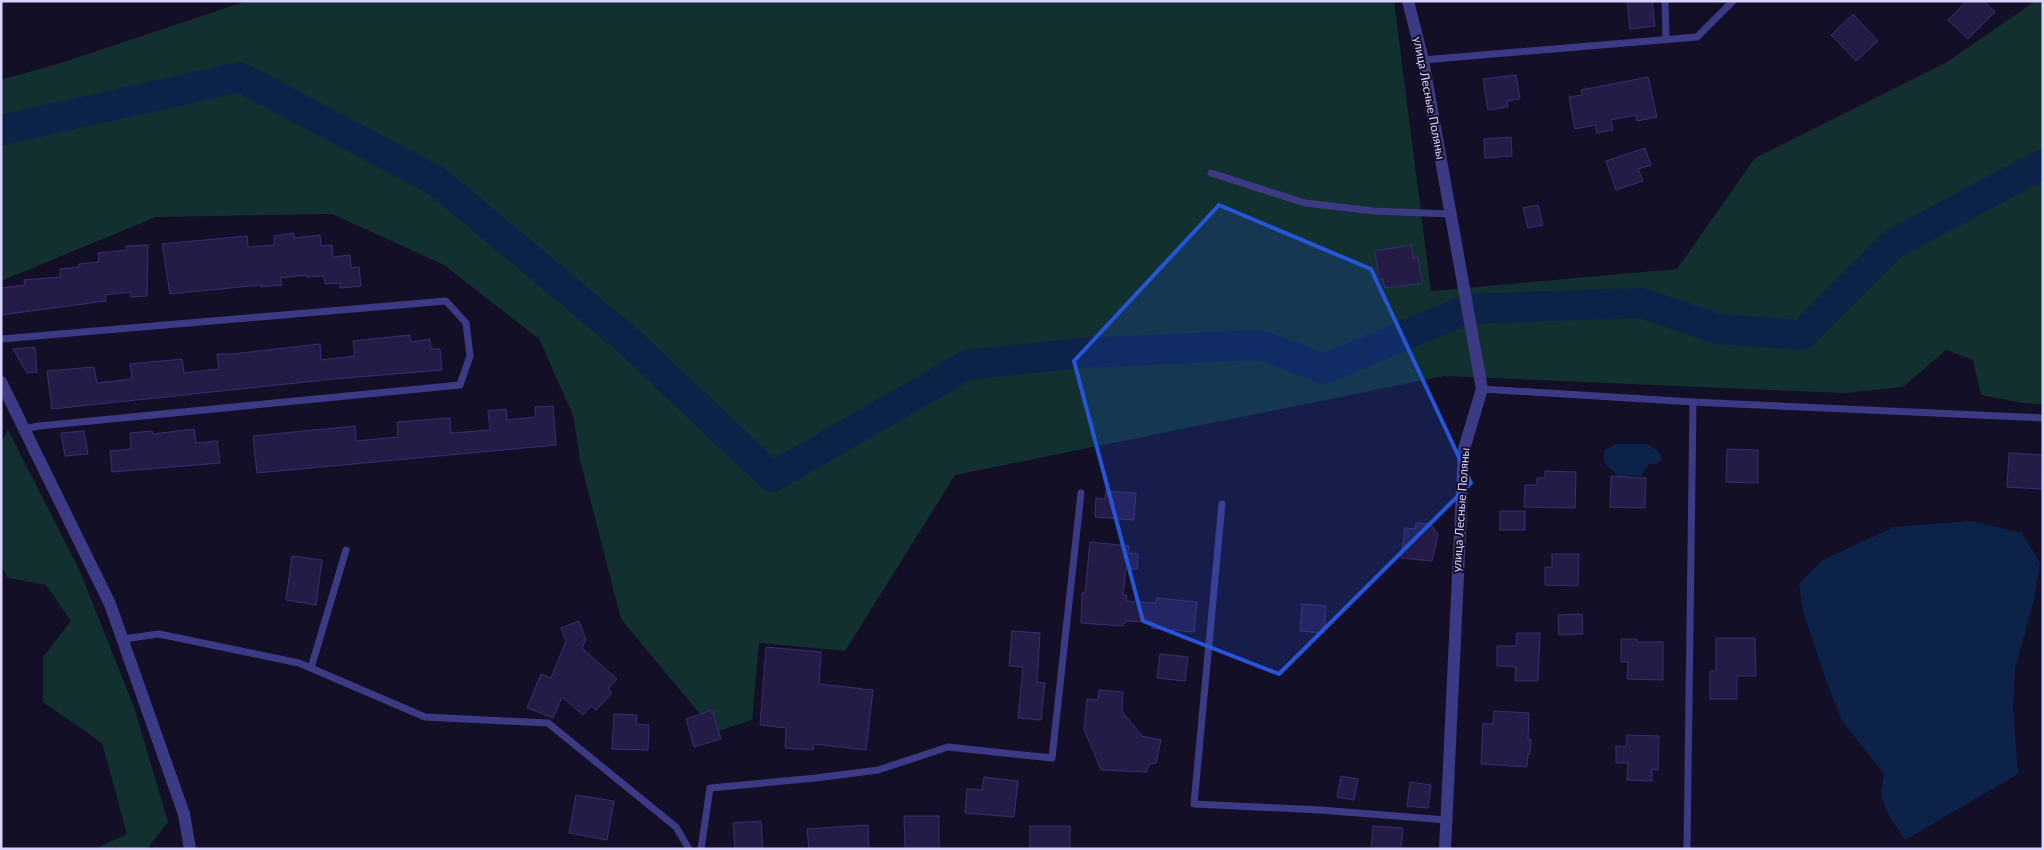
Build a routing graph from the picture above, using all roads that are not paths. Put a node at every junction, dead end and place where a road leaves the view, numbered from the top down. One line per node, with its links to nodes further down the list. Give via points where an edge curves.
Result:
1 (1408, 1): 5 (street, улица Лесные Поляны)
2 (1665, 1): 4 (lane)
3 (1733, 1): 4 (lane, via 1697,37)
4 (1666, 40): 5 (lane)
5 (1423, 60): 7 (street, улица Лесные Поляны)
6 (1210, 173): 7 (lane, via 1305,203 1374,212)
7 (1451, 214): 10 (street, улица Лесные Поляны)
8 (1, 339): 13 (lane, via 446,301 466,323 470,356 460,385)
9 (1, 382): 13 (street)
10 (1482, 390): 11 (lane); 19 (street, улица Лесные Поляны, via 1464,449)
11 (1693, 402): 12 (lane); 24 (lane)
12 (2043, 418)
13 (24, 429): 17 (street, via 110,604)
14 (1081, 493): 22 (lane, via 1052,758 948,747 878,770 710,788)
15 (1222, 504): 19 (lane, via 1194,804)
16 (346, 550): 18 (lane)
17 (123, 639): 18 (lane, via 159,634); 20 (street, via 184,814)
18 (311, 668): 21 (lane, via 425,717 548,723 676,827)
19 (1447, 820): 23 (street, улица Лесные Поляны)
20 (190, 849)
21 (689, 849)
22 (701, 849)
23 (1445, 849)
24 (1687, 849)

